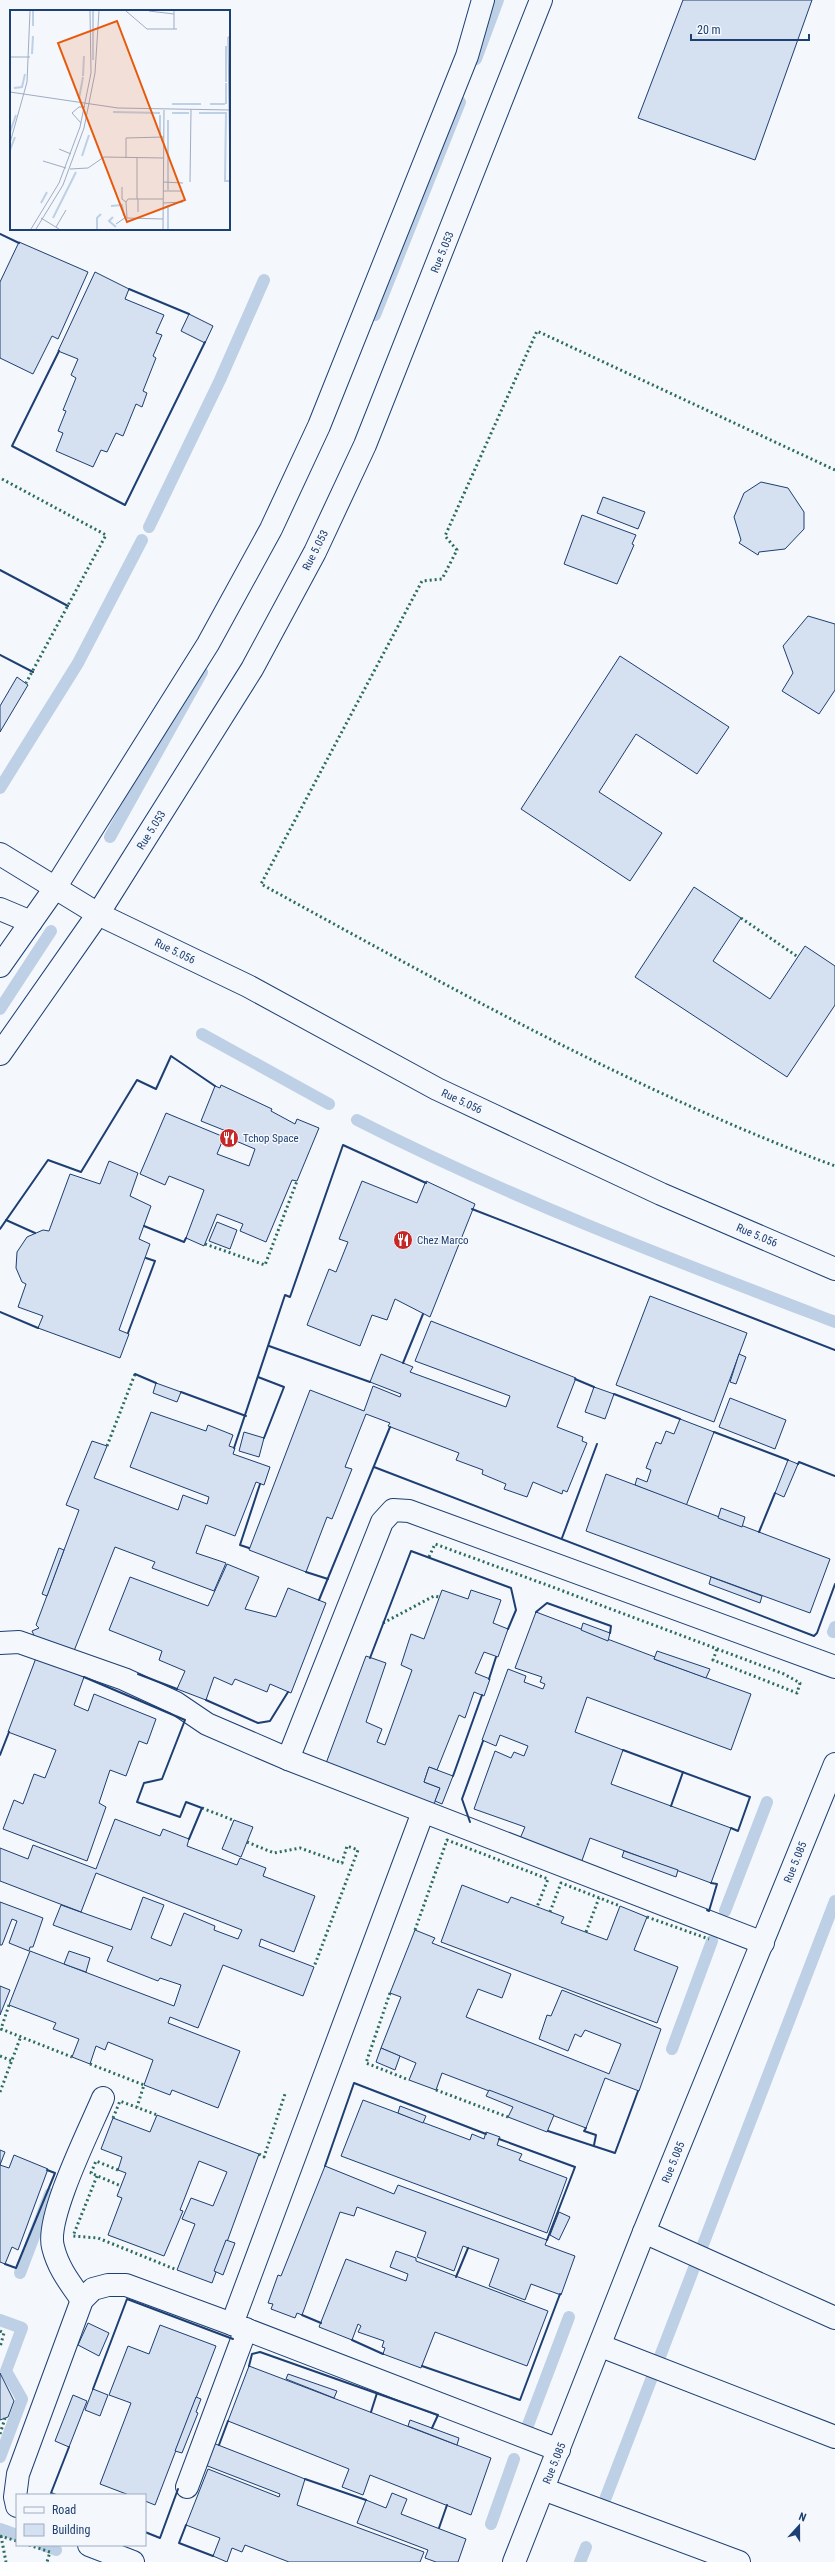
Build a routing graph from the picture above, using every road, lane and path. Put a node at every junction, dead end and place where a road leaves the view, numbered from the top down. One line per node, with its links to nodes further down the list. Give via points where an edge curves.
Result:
1 (483, 0): 4 (street, via 466,56 319,426 271,529 208,644)
2 (542, 0): 6 (street, Rue 5.053, via 365,445 315,552 252,669)
3 (0, 854): 4 (street, Rue 5.056)
4 (55, 888): 6 (street, Rue 5.056); 7 (street)
5 (0, 909): 7 (street)
6 (98, 914): 9 (street, Rue 5.053); 10 (street, Rue 5.056, via 248,986 437,1089 661,1194)
7 (31, 922): 8 (street)
8 (0, 966)
9 (0, 1054)
10 (835, 1269)
11 (0, 1643): 13 (street, via 19,1642 124,1679 176,1703 207,1724)
12 (835, 1667): 13 (street, via 409,1511 393,1510 382,1522)
13 (288, 1759): 15 (street)
14 (835, 1764): 16 (street, Rue 5.085)
15 (423, 1812): 16 (street); 21 (street)
16 (763, 1943): 18 (street, Rue 5.085)
17 (103, 2098): 19 (street, via 56,2208 52,2245 61,2270)
18 (644, 2232): 20 (street); 22 (street, Rue 5.085)
19 (82, 2300): 21 (street, via 93,2289 108,2285 126,2285); 27 (street)
20 (835, 2318)
21 (239, 2326): 24 (street); 25 (street)
22 (601, 2346): 23 (street); 24 (street, Rue 5.085)
23 (835, 2437)
24 (559, 2450): 26 (street, Rue 5.085)
25 (187, 2487)
26 (543, 2489): 30 (street, Rue 5.085); 31 (street)
27 (11, 2499)
28 (92, 2546): 29 (street)
29 (134, 2562)
30 (514, 2562)
31 (739, 2562)

